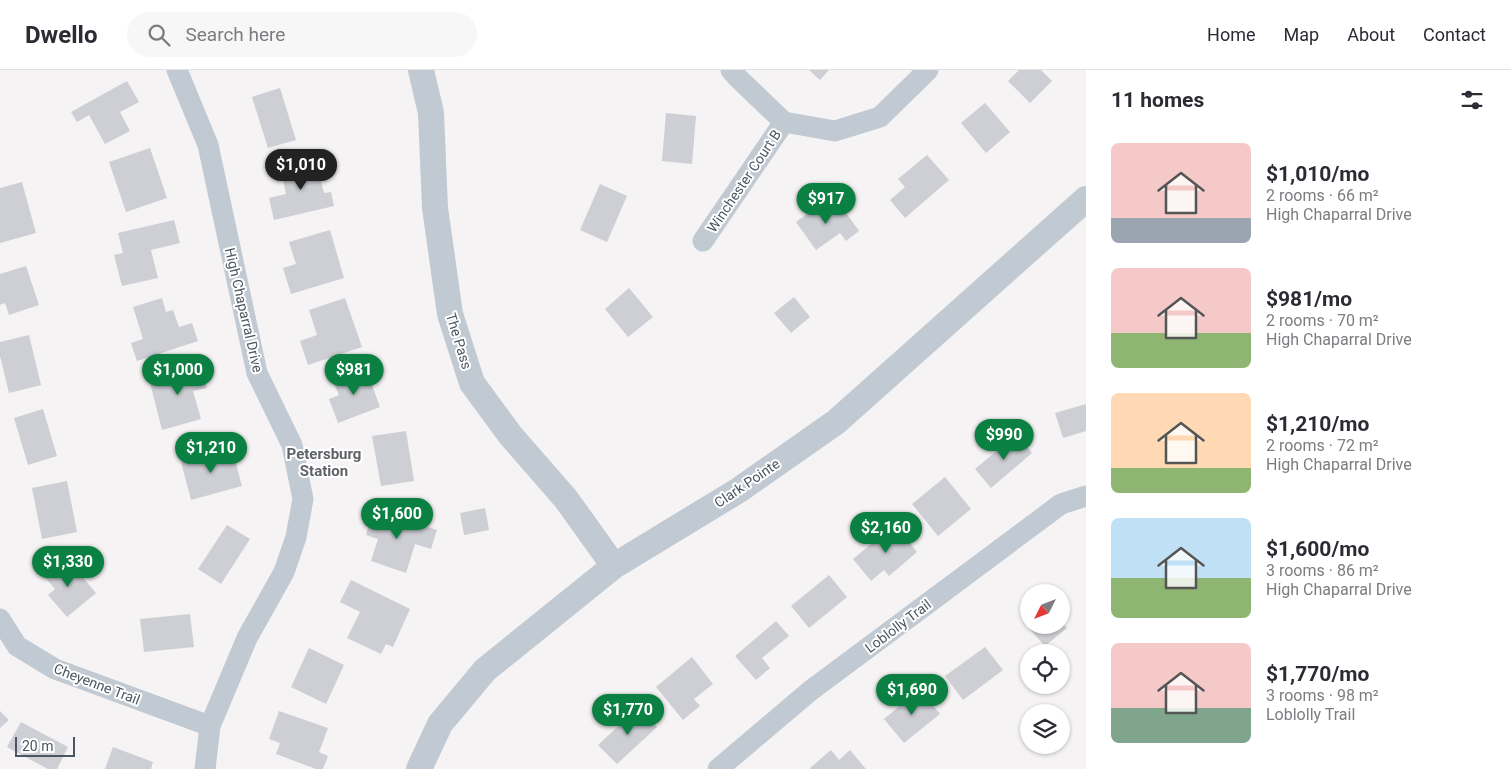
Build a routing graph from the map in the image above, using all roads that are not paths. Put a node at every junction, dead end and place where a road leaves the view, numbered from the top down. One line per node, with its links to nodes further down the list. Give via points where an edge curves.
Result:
1 (177, 70): 11 (street, High Chaparral Drive, via 208,145 256,373 292,445 303,499 296,537 284,572 247,638)
2 (421, 70): 9 (street, The Pass, via 431,113 435,208 450,314 472,383 511,436 566,499)
3 (731, 70): 5 (street)
4 (928, 70): 5 (street, via 880,117 835,131)
5 (784, 122): 7 (street, Winchester Court B)
6 (1086, 199): 9 (street, Clark Pointe, via 836,422 739,490)
7 (703, 241)
8 (1086, 496): 14 (street, Loblolly Trail, via 1061,504 810,691)
9 (614, 566): 13 (street, Clark Pointe, via 485,670 440,724)
10 (0, 619): 11 (street, Cheyenne Trail, via 17,646 56,669)
11 (210, 726): 12 (street, High Chaparral Drive)
12 (205, 769)
13 (420, 769)
14 (718, 769)

